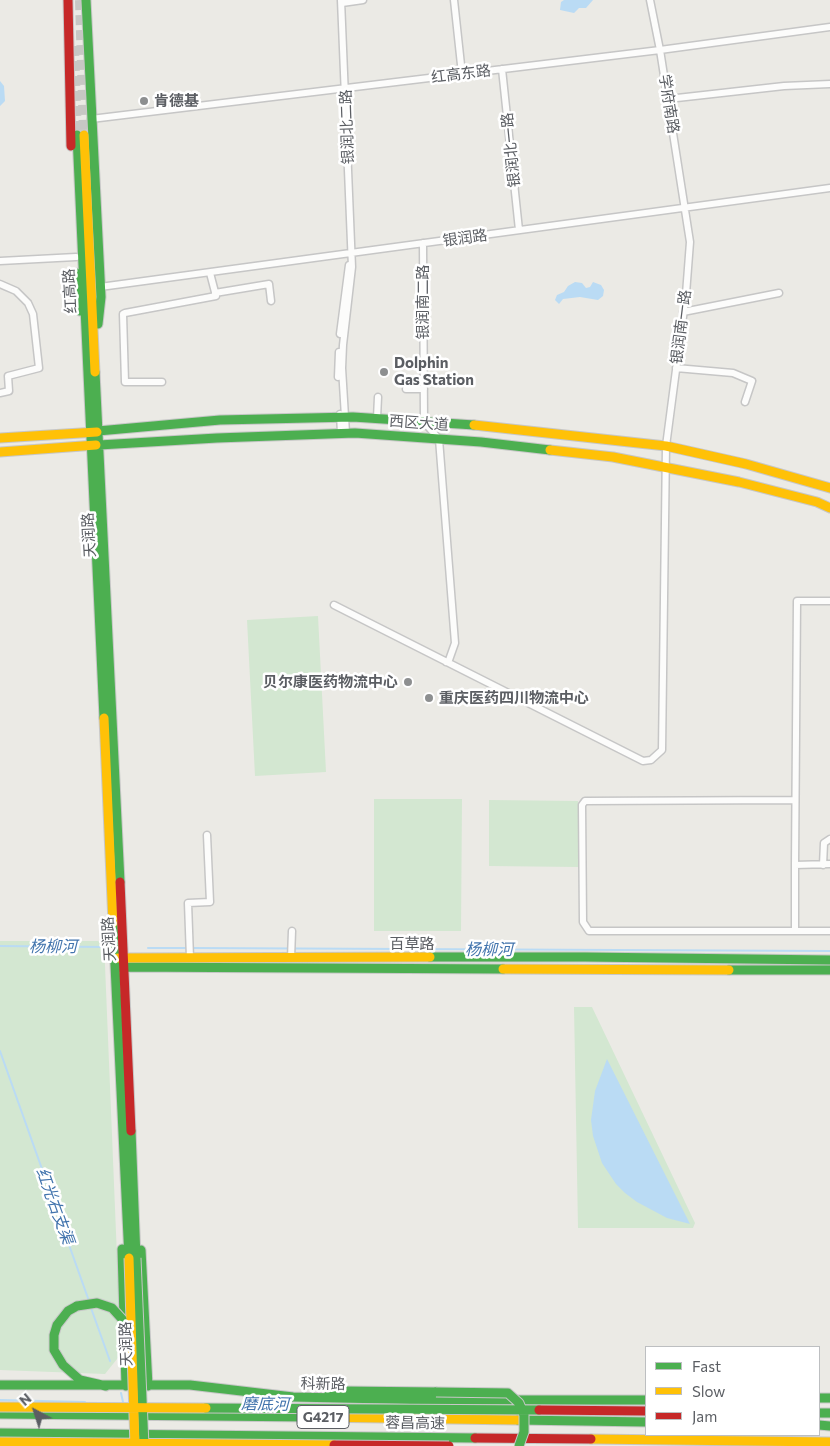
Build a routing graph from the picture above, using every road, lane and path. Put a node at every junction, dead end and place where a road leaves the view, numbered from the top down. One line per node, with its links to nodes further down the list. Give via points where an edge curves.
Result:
1 (68, 0): 21 (main road)
2 (86, 0): 14 (main road)
3 (363, 0): 6 (street)
4 (454, 0): 10 (street)
5 (650, 0): 8 (street, 学府南路)
6 (342, 1): 12 (street, 银润北二路)
7 (830, 27): 8 (street, 红高东路)
8 (660, 50): 9 (street, 红高东路); 13 (street, 学府南路)
9 (502, 69): 10 (street, 红高东路); 18 (street, 银润北一路)
10 (462, 74): 12 (street, 红高东路)
11 (830, 84): 13 (street)
12 (346, 88): 14 (street, 红高东路); 20 (street, 银润北二路)
13 (668, 99): 17 (street, 学府南路)
14 (91, 118): 25 (main road)
15 (80, 135): 30 (main road, 红高路)
16 (830, 188): 17 (street, 银润路)
17 (686, 208): 18 (street, 银润路); 29 (street, 银润南一路, via 690,242)
18 (519, 230): 19 (street, 银润路)
19 (423, 243): 20 (street, 银润路); 34 (street, 银润南二路)
20 (351, 254): 23 (street, 银润路); 38 (street, 银润北二路, via 343,346)
21 (76, 257): 22 (street); 30 (main road, via 78,299)
22 (0, 260)
23 (210, 272): 25 (street, 银润路); 26 (street)
24 (0, 284): 35 (street, via 16,291 28,303 33,314 39,368 8,376 9,390)
25 (100, 287): 30 (main road)
26 (215, 293): 28 (street, via 269,284); 32 (street, via 216,296 123,314 125,382)
27 (779, 293): 29 (street)
28 (271, 302)
29 (683, 312): 31 (street, 银润南一路)
30 (91, 354): 41 (main road, 红高路)
31 (676, 368): 37 (street, via 733,373 752,381); 46 (street, 银润南一路)
32 (162, 382)
33 (406, 389): 34 (street)
34 (424, 389): 40 (street, 银润南二路)
35 (0, 393)
36 (378, 397): 39 (street)
37 (745, 402)
38 (343, 417): 39 (main road, 西区大道); 41 (main road, 西区大道, via 220,420); 42 (street, 银润北二路)
39 (377, 418): 40 (main road, 西区大道)
40 (424, 422): 44 (street); 46 (main road, 西区大道, via 480,425)
41 (94, 432): 43 (main road, 西区大道); 45 (main road, 红高路)
42 (344, 433): 44 (main road, 西区大道); 45 (main road, 西区大道)
43 (0, 438)
44 (439, 438): 48 (main road, 西区大道, via 613,457); 53 (street, via 455,644)
45 (95, 445): 47 (main road, 西区大道); 65 (main road, 天润路)
46 (666, 446): 48 (street, 银润南一路); 49 (main road, 西区大道)
47 (0, 452)
48 (664, 467): 50 (main road, 西区大道, via 748,484); 53 (street, 银润南一路, via 662,750 651,760 643,761)
49 (830, 488)
50 (830, 508)
51 (830, 601): 54 (street, via 797,601)
52 (334, 605): 53 (street, 银润南一路)
53 (446, 662)
54 (796, 800): 57 (street); 60 (street, via 585,801 582,805 583,922 589,931)
55 (207, 835): 62 (street, via 210,902 188,903)
56 (830, 839): 58 (street, via 824,843)
57 (795, 865): 58 (street); 60 (street)
58 (827, 865)
59 (292, 931): 63 (street)
60 (795, 931): 61 (street)
61 (830, 931)
62 (190, 951): 63 (main road, 百草路); 65 (main road, 百草路)
63 (291, 951): 64 (main road, 百草路)
64 (830, 960)
65 (119, 963): 66 (main road, 百草路); 67 (main road, 天润路)
66 (830, 970)
67 (128, 1155): 68 (main road, 天润路); 72 (main road, via 120,1192); 73 (main road, via 138,1188)
68 (132, 1258): 69 (main road, 天润路, bridge); 86 (main road, 天润路, bridge)
69 (132, 1343): 71 (main road, bridge, via 128,1330 112,1308 97,1303 77,1306 68,1311 57,1325 54,1350 62,1365 80,1380); 85 (main road, 天润路, bridge)
70 (0, 1385): 71 (main road, 科新路)
71 (106, 1386): 72 (main road, 科新路)
72 (126, 1386): 73 (main road, 科新路)
73 (148, 1386): 74 (main road, 科新路, via 190,1385)
74 (317, 1397): 75 (main road, 科新路); 89 (main road, bridge, via 342,1391 508,1393 519,1403 524,1416 524,1432)
75 (645, 1400)
76 (0, 1407): 77 (main road, bridge)
77 (645, 1411)
78 (0, 1414): 79 (main road, 蓉昌高速 / G4217)
79 (645, 1422)
80 (0, 1433): 81 (main road, 蓉昌高速 / G4217)
81 (186, 1435): 82 (main road, 蓉昌高速 / G4217); 87 (main road)
82 (691, 1441): 84 (main road, 蓉昌高速 / G4217); 90 (main road)
83 (0, 1442): 88 (main road, bridge)
84 (830, 1442)
85 (135, 1446)
86 (144, 1446)
87 (272, 1446)
88 (449, 1446)
89 (519, 1446)
90 (639, 1446)

